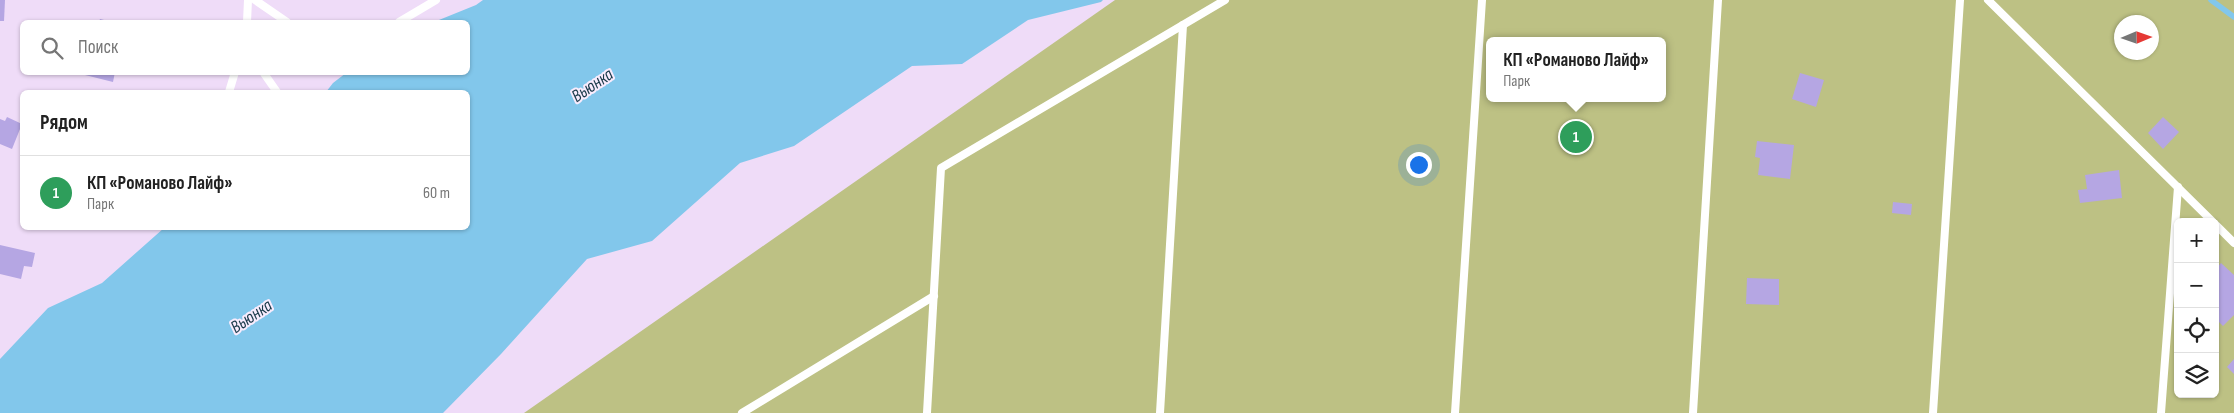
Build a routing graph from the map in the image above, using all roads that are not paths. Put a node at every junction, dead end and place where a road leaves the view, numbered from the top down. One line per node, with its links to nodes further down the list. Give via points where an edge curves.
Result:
1 (248, 0): 9 (lane)
2 (255, 0): 10 (lane)
3 (436, 0): 11 (lane)
4 (1225, 0): 12 (lane)
5 (1482, 0): 25 (lane)
6 (1718, 0): 26 (lane)
7 (1960, 0): 27 (lane)
8 (1988, 0): 17 (lane)
9 (247, 20)
10 (284, 20)
11 (402, 20)
12 (1183, 25): 21 (lane, via 941,168); 24 (lane)
13 (234, 75): 15 (lane)
14 (265, 75): 16 (lane)
15 (230, 90)
16 (276, 90)
17 (2178, 187): 18 (lane); 28 (lane)
18 (2209, 218)
19 (2219, 228): 20 (lane)
20 (2234, 243)
21 (934, 296): 22 (lane); 23 (lane)
22 (742, 413)
23 (927, 413)
24 (1160, 413)
25 (1455, 413)
26 (1692, 413)
27 (1933, 413)
28 (2161, 413)

